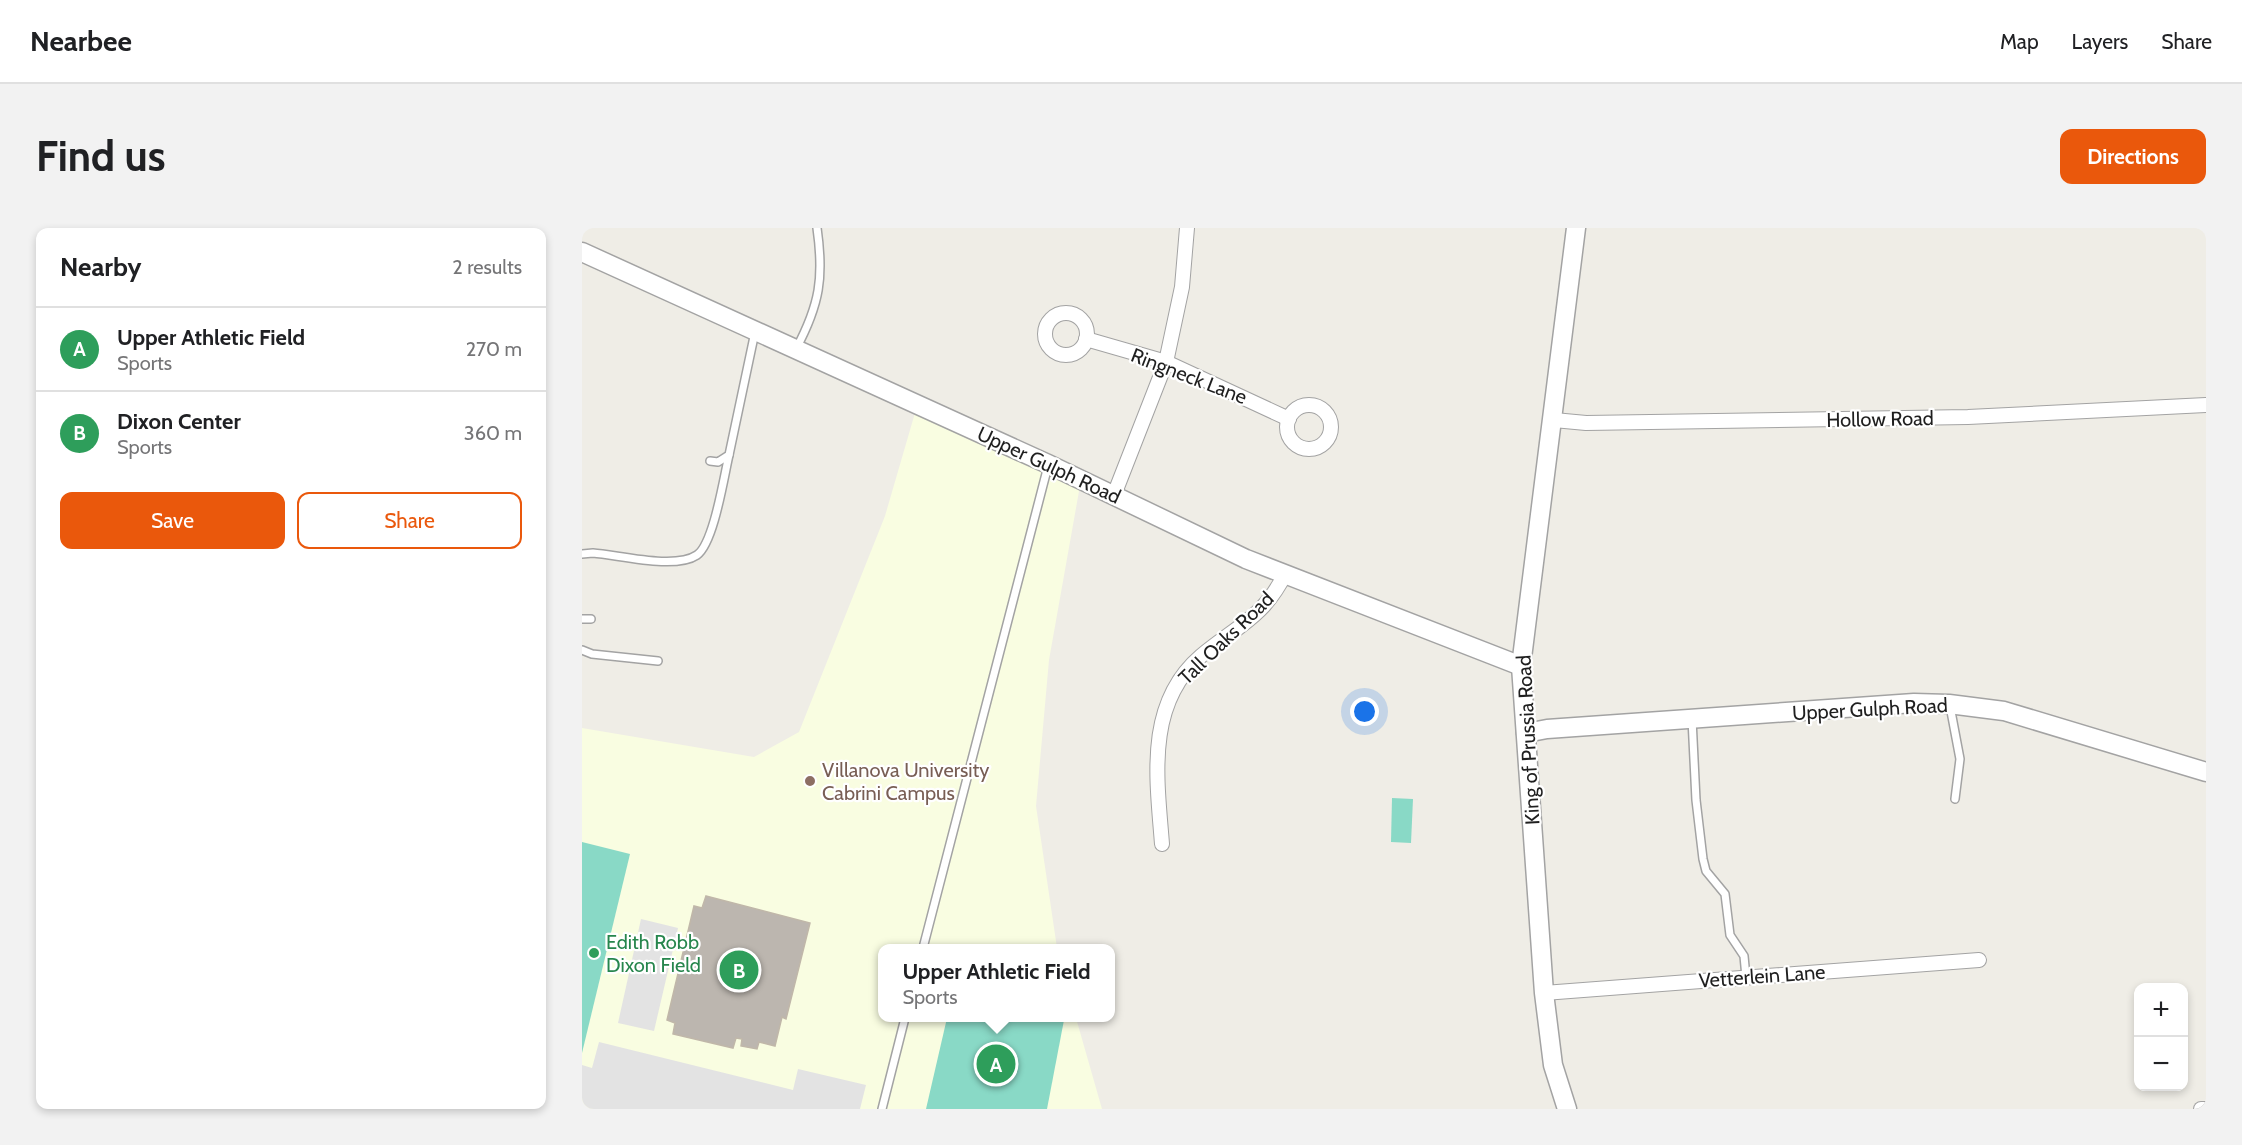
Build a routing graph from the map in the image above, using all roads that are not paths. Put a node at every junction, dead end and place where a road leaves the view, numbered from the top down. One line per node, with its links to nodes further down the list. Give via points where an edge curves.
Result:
1 (817, 228): 7 (lane, via 822,278 816,306)
2 (1187, 228): 8 (street, via 1182,287)
3 (1576, 228): 11 (street, King of Prussia Road)
4 (582, 252): 5 (street, Upper Gulph Road)
5 (755, 330): 7 (street, Upper Gulph Road); 12 (lane)
6 (1086, 339): 8 (street, Ringneck Lane)
7 (796, 349): 14 (street, Upper Gulph Road)
8 (1166, 362): 10 (street, Ringneck Lane); 15 (street)
9 (2206, 405): 11 (street, Hollow Road, via 1968,417 1586,423)
10 (1289, 419)
11 (1554, 420): 22 (street, King of Prussia Road)
12 (729, 455): 13 (lane, via 718,462); 16 (lane, via 709,536 698,555 666,561)
13 (710, 461)
14 (1048, 464): 15 (street, Upper Gulph Road); 29 (lane)
15 (1114, 495): 17 (street, Upper Gulph Road)
16 (582, 554)
17 (1285, 574): 22 (street, Upper Gulph Road); 28 (street, Tall Oaks Road, via 1264,607 1201,656 1170,694 1162,717 1157,774)
18 (582, 619): 19 (lane)
19 (591, 620)
20 (582, 650): 21 (lane)
21 (658, 661)
22 (1521, 666): 25 (street, King of Prussia Road)
23 (1949, 704): 24 (street, Upper Gulph Road, via 1914,703); 26 (street, Upper Gulph Road, via 2004,711); 27 (lane, via 1960,759)
24 (1692, 719): 25 (street, Upper Gulph Road); 31 (lane, via 1703,859 1706,871 1725,894 1730,935 1744,956)
25 (1526, 733): 32 (street, King of Prussia Road)
26 (2206, 772)
27 (1955, 799)
28 (1162, 844)
29 (924, 944)
30 (1979, 960): 31 (street, Vetterlein Lane)
31 (1746, 977): 32 (street, Vetterlein Lane)
32 (1545, 993): 35 (street, King of Prussia Road, via 1553,1065)
33 (904, 1022): 34 (lane)
34 (882, 1109)
35 (1567, 1109)
36 (2201, 1109): 37 (street)
37 (2206, 1109)

